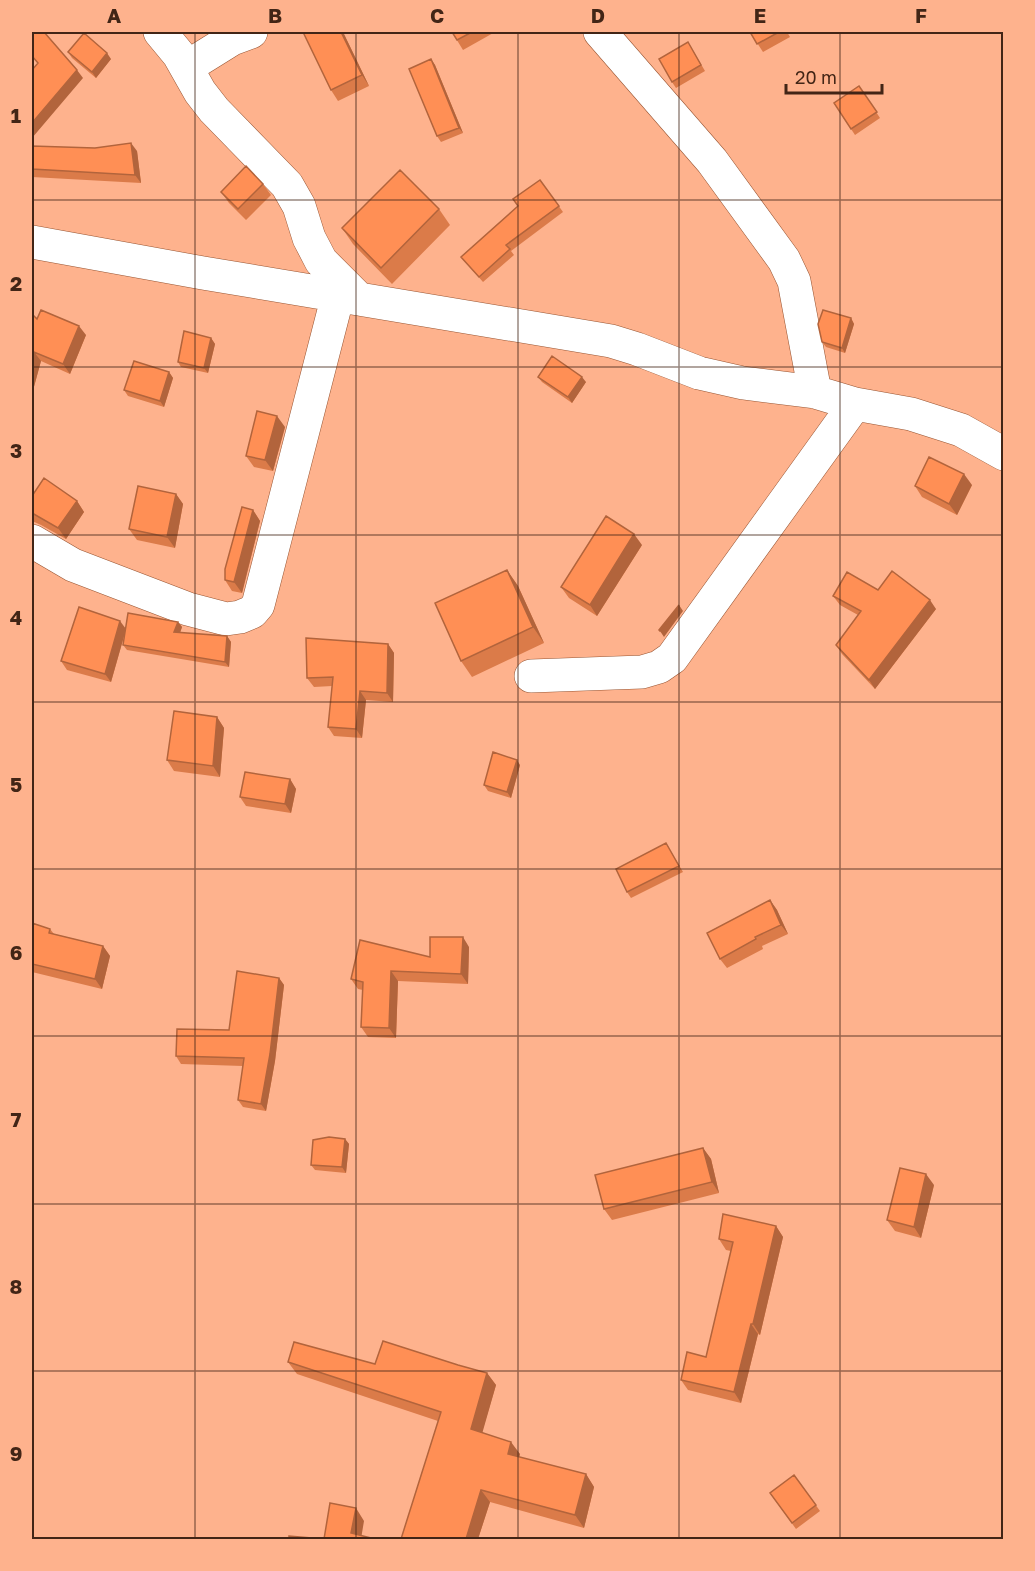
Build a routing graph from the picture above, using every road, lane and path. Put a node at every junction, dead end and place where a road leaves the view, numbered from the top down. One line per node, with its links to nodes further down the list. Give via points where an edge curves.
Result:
1 (160, 32): 4 (street)
2 (251, 32): 4 (street)
3 (600, 32): 7 (street, via 712,161 784,260 794,281)
4 (187, 67): 6 (street, via 214,110 287,185 321,261)
5 (32, 242): 6 (street)
6 (348, 297): 7 (street, via 611,341 699,373); 10 (street, via 258,605 252,612 240,618 226,618 188,609 73,565)
7 (815, 392): 8 (street)
8 (855, 404): 9 (street, via 910,414 961,430); 11 (street, via 672,658 642,672)
9 (1004, 454)
10 (32, 541)
11 (531, 676)

